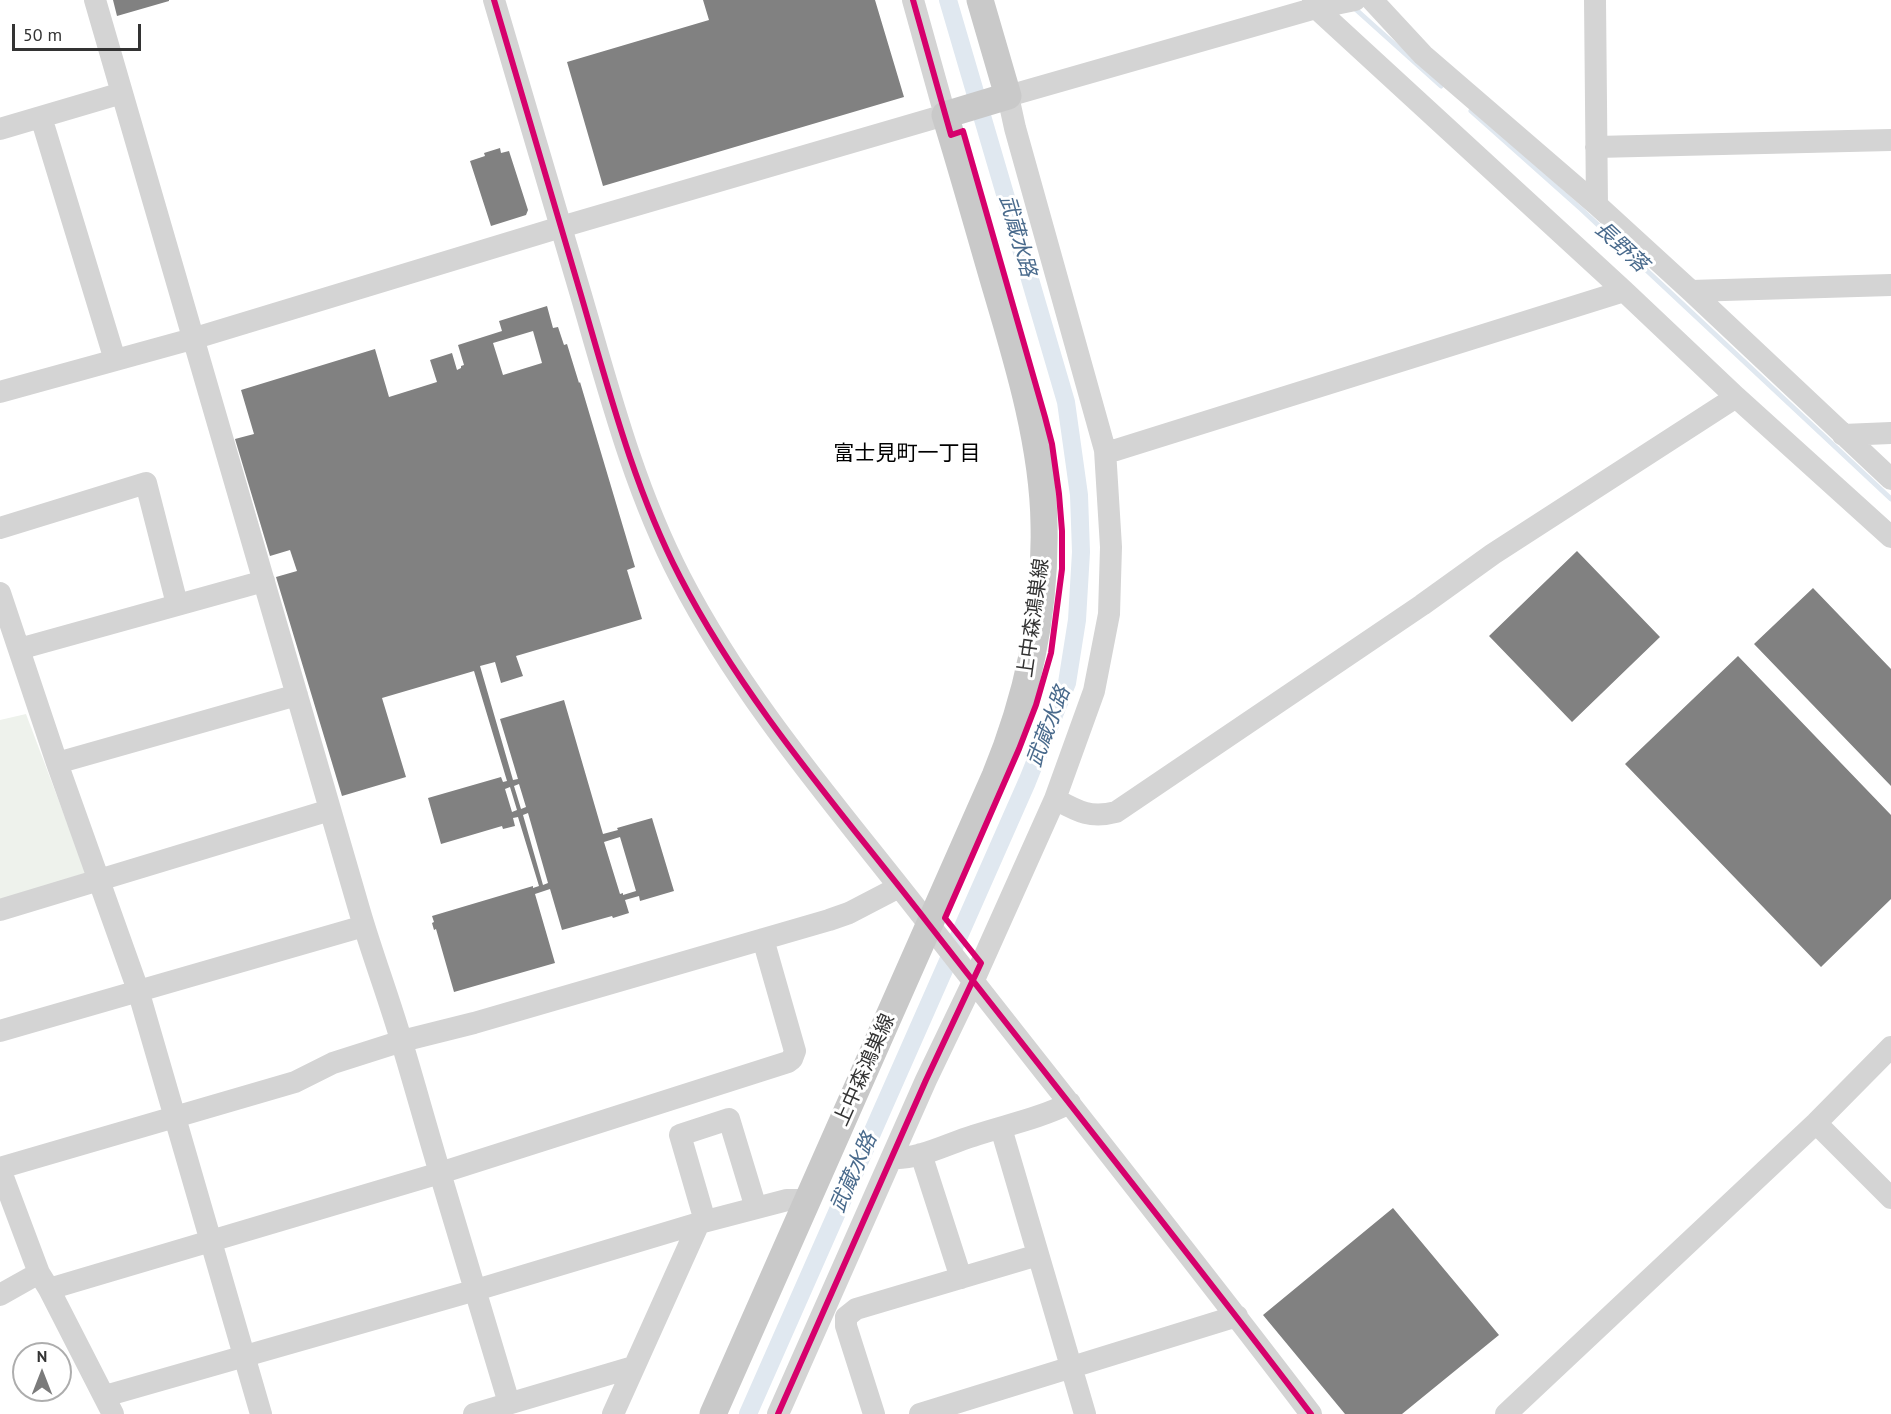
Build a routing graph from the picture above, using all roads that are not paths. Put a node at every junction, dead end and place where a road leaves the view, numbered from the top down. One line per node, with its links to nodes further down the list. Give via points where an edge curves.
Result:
1 (95, 0): 9 (street)
2 (494, 0): 17 (street)
3 (913, 0): 11 (street)
4 (980, 0): 10 (main road)
5 (1355, 0): 8 (street)
6 (1372, 0): 16 (street, via 1423,55)
7 (1595, 0): 15 (street)
8 (1318, 5): 10 (street); 19 (street)
9 (122, 93): 12 (street); 21 (street)
10 (1001, 98): 11 (main road); 27 (street, via 1027,172)
11 (952, 113): 17 (street); 43 (main road, 上中森鴻巣線, via 1025,400 1040,473 1044,539 1037,629 1028,675 995,776)
12 (41, 117): 13 (street); 22 (street)
13 (0, 129)
14 (1891, 141): 15 (street)
15 (1596, 147): 16 (street)
16 (1597, 205): 20 (street)
17 (561, 226): 21 (street); 40 (street, via 616,417 650,514 681,578 752,696)
18 (1891, 285): 20 (street)
19 (1624, 291): 24 (street); 27 (street, via 1116,450)
20 (1691, 291): 26 (street)
21 (192, 339): 22 (street); 31 (street)
22 (115, 360): 23 (street)
23 (0, 392)
24 (1736, 397): 30 (street); 37 (street, via 1493,554 1116,812 1088,815)
25 (1891, 433): 26 (street)
26 (1843, 435): 28 (street)
27 (1105, 450): 37 (street, via 1111,547 1109,614 1094,691)
28 (1891, 478)
29 (0, 528): 33 (street, via 146,483)
30 (1891, 537)
31 (264, 581): 33 (street); 35 (street)
32 (0, 593): 34 (street)
33 (177, 604): 34 (street)
34 (19, 649): 36 (street)
35 (297, 695): 36 (street); 38 (street)
36 (57, 763): 39 (street)
37 (1055, 800): 45 (street)
38 (330, 810): 39 (street); 42 (street)
39 (99, 879): 41 (street); 46 (street)
40 (899, 886): 43 (street); 44 (street, via 849,913)
41 (0, 910)
42 (364, 926): 46 (street); 48 (street)
43 (935, 932): 45 (street); 59 (main road, 上中森鴻巣線)
44 (763, 939): 48 (street); 57 (street, via 795,1050 788,1062)
45 (968, 975): 50 (street); 55 (street)
46 (138, 990): 47 (street); 51 (street)
47 (0, 1031)
48 (402, 1041): 51 (street, via 333,1063 295,1082); 57 (street)
49 (1891, 1047): 52 (street)
50 (1070, 1103): 53 (street, via 1047,1115); 68 (street)
51 (175, 1117): 56 (street); 62 (street)
52 (1816, 1123): 58 (street); 83 (street)
53 (1001, 1128): 54 (street); 63 (street)
54 (921, 1154): 55 (street); 64 (street)
55 (892, 1158): 78 (street)
56 (0, 1168): 65 (street)
57 (440, 1173): 62 (street); 66 (street)
58 (1891, 1198)
59 (807, 1200): 60 (street, via 787,1200); 77 (main road, 上中森鴻巣線)
60 (756, 1208): 61 (street); 61 (street, via 729,1119 680,1135)
61 (702, 1222): 66 (street); 70 (street)
62 (211, 1240): 65 (street); 69 (street)
63 (1038, 1255): 64 (street); 71 (street)
64 (961, 1278): 79 (street, via 856,1309 846,1317)
65 (44, 1281): 67 (street); 73 (street)
66 (476, 1290): 69 (street); 72 (street)
67 (0, 1295)
68 (1237, 1316): 71 (street); 82 (street)
69 (244, 1355): 73 (street); 74 (street)
70 (633, 1367): 72 (street); 76 (street)
71 (1071, 1368): 80 (street); 81 (street)
72 (510, 1403): 75 (street)
73 (109, 1405)
74 (261, 1414)
75 (474, 1414)
76 (613, 1414)
77 (712, 1414)
78 (778, 1414)
79 (874, 1414)
80 (920, 1414)
81 (1085, 1414)
82 (1311, 1414)
83 (1506, 1414)

